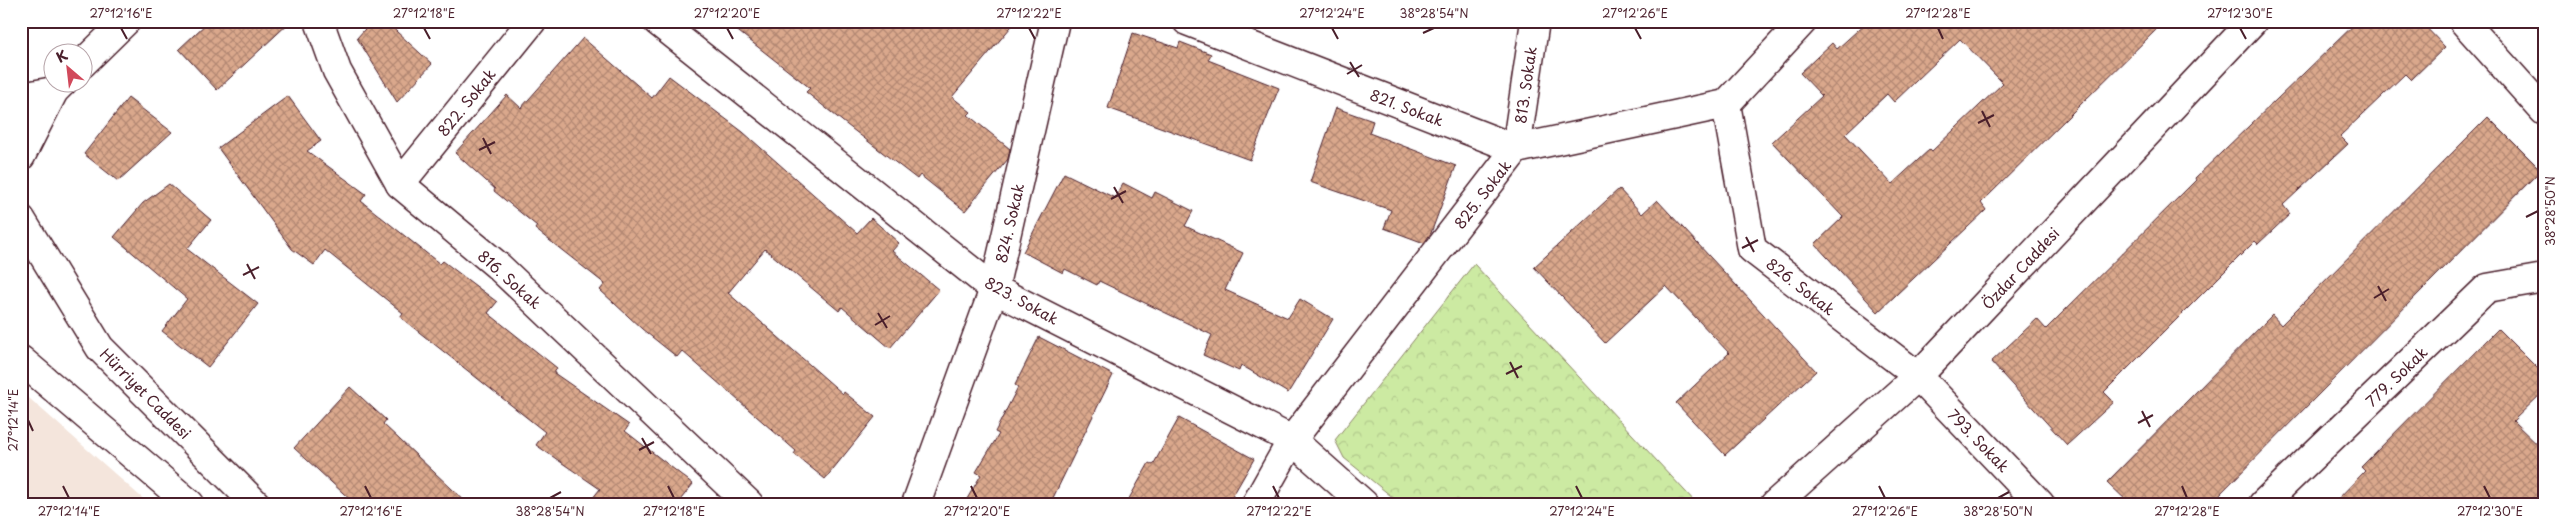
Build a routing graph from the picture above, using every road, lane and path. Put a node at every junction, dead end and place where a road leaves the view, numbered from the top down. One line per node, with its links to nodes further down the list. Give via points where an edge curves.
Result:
1 (126, 21): 11 (street)
2 (319, 21): 19 (street, 816. Sokak, via 337,71)
3 (532, 21): 19 (street, 822. Sokak)
4 (657, 21): 22 (street, 823. Sokak)
5 (1055, 21): 22 (street, 824. Sokak)
6 (1187, 21): 17 (street, 821. Sokak)
7 (1535, 21): 17 (street, 813. Sokak)
8 (1803, 21): 15 (street)
9 (2253, 21): 24 (street, Özdar Caddesi)
10 (2463, 21): 16 (street)
11 (92, 54)
12 (42, 91): 14 (street)
13 (55, 92): 18 (street)
14 (21, 97)
15 (1726, 104): 17 (street, 825. Sokak); 24 (street, 826. Sokak, via 1752,249)
16 (2544, 111)
17 (1516, 149): 25 (street, 825. Sokak)
18 (21, 156)
19 (400, 184): 28 (street, 816. Sokak, via 497,265)
20 (21, 219): 27 (street, Hürriyet Caddesi, via 100,348)
21 (2544, 278): 34 (street, 779. Sokak, via 2487,288)
22 (994, 289): 25 (street, 823. Sokak); 29 (street, 824. Sokak)
23 (21, 360): 26 (street)
24 (1918, 376): 32 (street, Özdar Caddesi); 33 (street, 793. Sokak)
25 (1292, 440): 30 (street, 825. Sokak); 31 (street, 823. Sokak)
26 (190, 504)
27 (256, 504)
28 (749, 504)
29 (916, 504)
30 (1256, 504)
31 (1364, 504)
32 (1775, 504)
33 (2040, 504)
34 (2263, 504)

